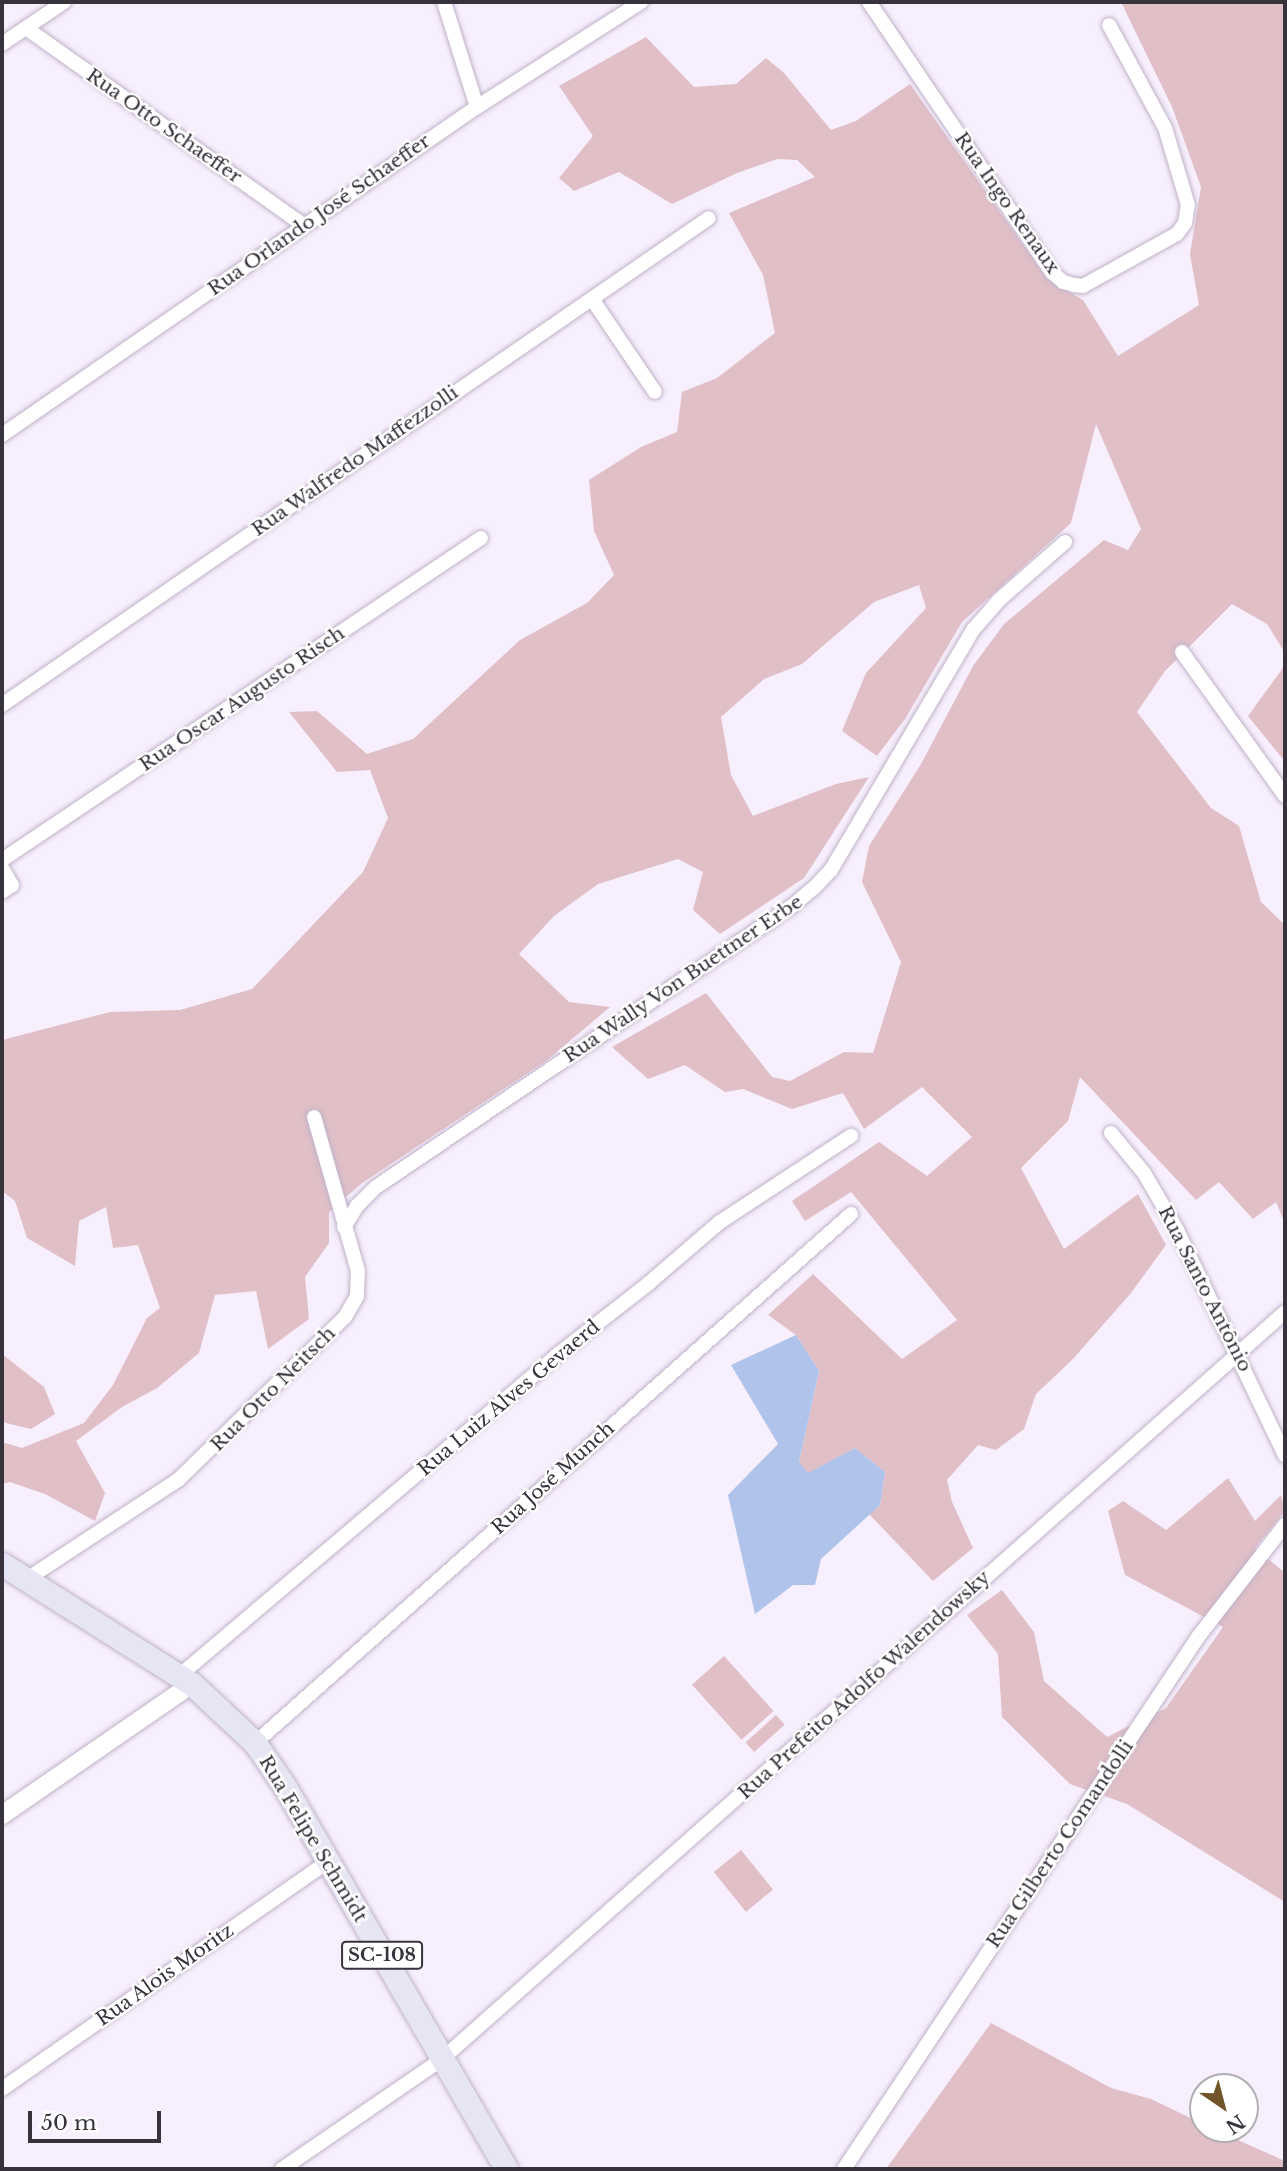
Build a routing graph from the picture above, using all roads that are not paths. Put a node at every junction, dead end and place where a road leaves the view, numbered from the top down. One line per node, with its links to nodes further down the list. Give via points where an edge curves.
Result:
1 (64, 2): 6 (street)
2 (444, 2): 8 (street)
3 (641, 2): 8 (street, Rua Orlando José Schaeffer)
4 (869, 2): 5 (street, Rua Ingo Renaux, via 1052,272 1063,282 1083,286 1177,234 1185,223 1188,205 1166,128)
5 (1110, 25)
6 (26, 27): 7 (street); 10 (street, Rua Otto Schaeffer)
7 (2, 44)
8 (477, 107): 10 (street, Rua Orlando José Schaeffer)
9 (709, 219): 11 (street, Rua Walfredo Maffezzolli)
10 (303, 225): 13 (street, Rua Orlando José Schaeffer)
11 (592, 299): 12 (street); 17 (street, Rua Walfredo Maffezzolli)
12 (655, 392)
13 (2, 435)
14 (481, 538): 19 (street, Rua Oscar Augusto Risch)
15 (1065, 542): 26 (street, Rua Wally Von Buettner Erbe, via 999,600 973,630 831,870 814,888 376,1187)
16 (1182, 652): 18 (street)
17 (2, 705)
18 (1285, 796)
19 (2, 860)
20 (2, 868): 21 (street, via 12,885)
21 (2, 892)
22 (314, 1117): 26 (street, Rua Otto Neitsch)
23 (1111, 1133): 28 (street, Rua Santo Antônio, via 1162,1201)
24 (851, 1136): 33 (street, Rua Luiz Alves Gevaerd, via 720,1222 557,1355)
25 (850, 1214): 34 (street, Rua José Munch)
26 (344, 1227): 32 (street, Rua Otto Neitsch, via 358,1271 357,1296 345,1317 178,1480)
27 (1285, 1312): 28 (street, Rua Prefeito Adolfo Walendowsky)
28 (1238, 1354): 29 (street, Rua Santo Antônio); 37 (street, Rua Prefeito Adolfo Walendowsky)
29 (1285, 1455)
30 (1285, 1525): 41 (street, Rua Gilberto Comandolli, via 1198,1637)
31 (2, 1564): 32 (main road, Rua Felipe Schmidt / SC-108)
32 (27, 1579): 33 (main road, Rua Felipe Schmidt / SC-108)
33 (186, 1680): 34 (main road, Rua Felipe Schmidt / SC-108); 35 (street)
34 (255, 1743): 36 (main road, Rua Felipe Schmidt / SC-108)
35 (2, 1815)
36 (328, 1861): 37 (main road, Rua Felipe Schmidt / SC-108); 38 (street, Rua Alois Moritz)
37 (442, 2059): 39 (street, Rua Prefeito Adolfo Walendowsky); 40 (main road, Rua Felipe Schmidt / SC-108)
38 (2, 2089)
39 (282, 2169)
40 (506, 2169)
41 (844, 2169)

